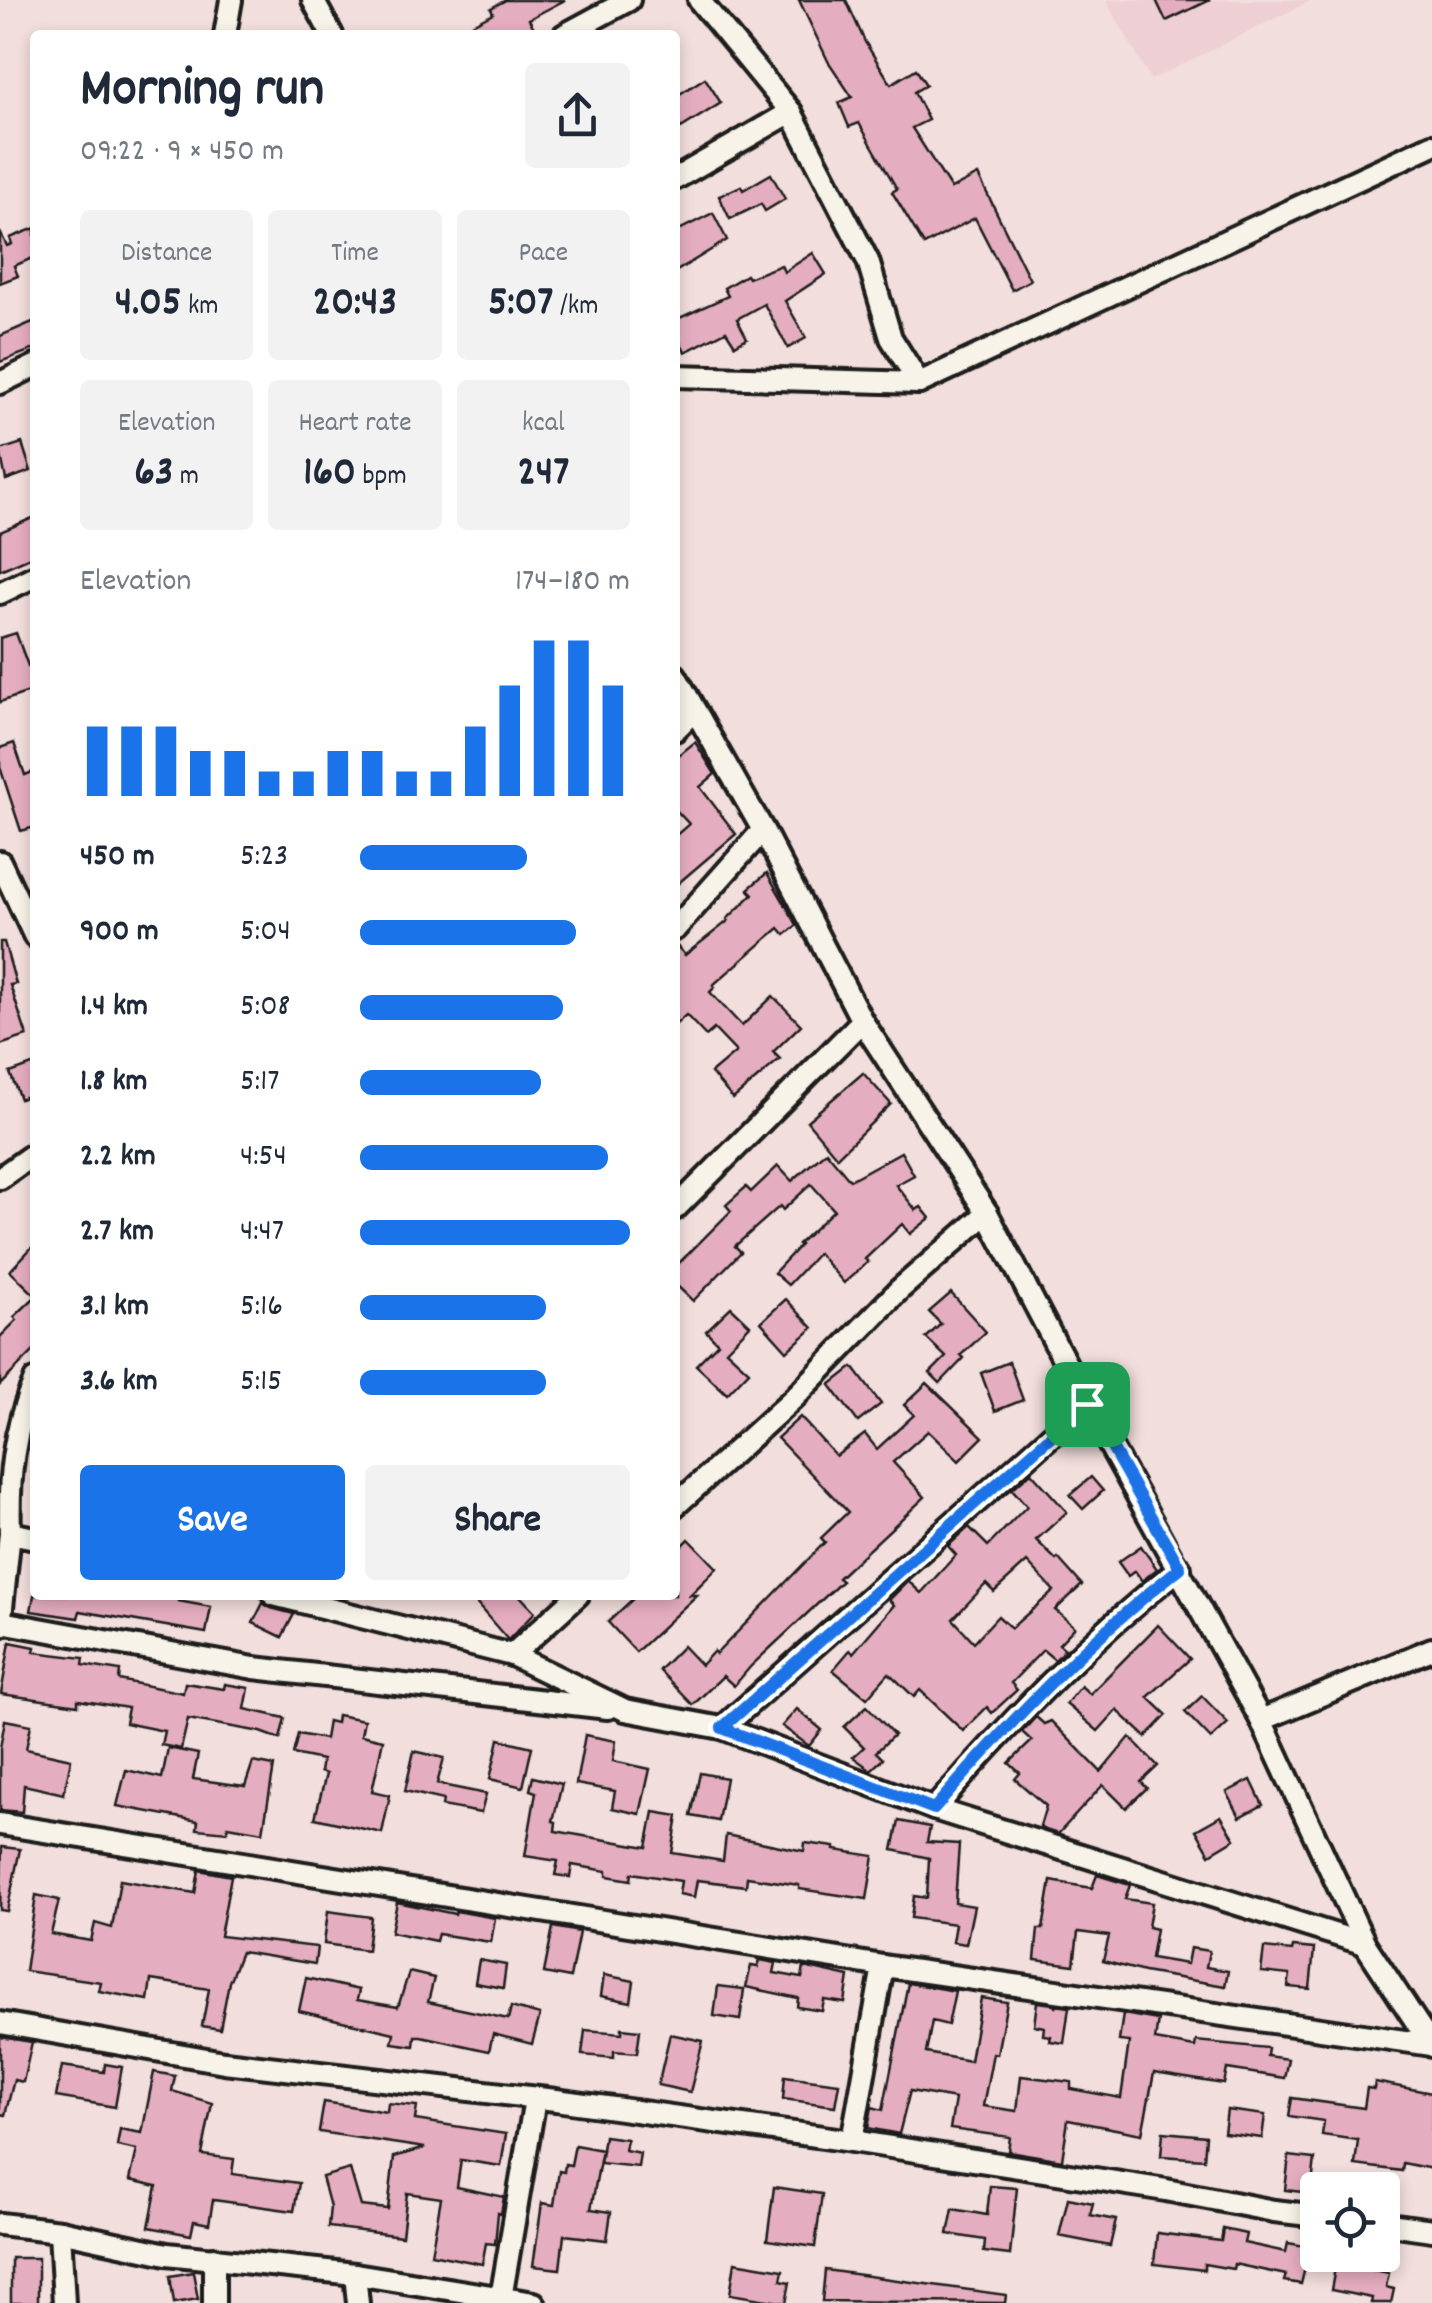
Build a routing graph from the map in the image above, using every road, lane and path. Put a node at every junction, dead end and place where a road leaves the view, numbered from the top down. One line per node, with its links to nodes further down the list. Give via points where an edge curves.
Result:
1 (230, 0): 5 (street)
2 (313, 0): 6 (street)
3 (628, 0): 7 (street)
4 (699, 0): 8 (street)
5 (226, 30)
6 (329, 30)
7 (573, 30)
8 (792, 112): 10 (street); 14 (street, via 868,261 891,338)
9 (1432, 146): 14 (street)
10 (680, 176)
11 (30, 368): 13 (street)
12 (680, 376): 14 (street)
13 (0, 382)
14 (919, 383)
15 (30, 578): 16 (street)
16 (0, 593)
17 (680, 685): 18 (street)
18 (694, 712): 19 (street); 20 (street)
19 (680, 725)
20 (764, 830): 22 (street); 24 (street)
21 (0, 862): 23 (street)
22 (680, 923)
23 (30, 925)
24 (862, 1020): 27 (street); 28 (street)
25 (30, 1157): 26 (street)
26 (0, 1178)
27 (680, 1203)
28 (986, 1213): 30 (street); 31 (street)
29 (30, 1391): 32 (street, via 12,1455)
30 (1087, 1404): 34 (street); 42 (street)
31 (680, 1501)
32 (10, 1533): 33 (street); 37 (street)
33 (30, 1537)
34 (1180, 1568): 41 (street); 43 (street, via 1033,1697)
35 (304, 1600): 39 (street)
36 (572, 1600): 39 (street)
37 (0, 1624): 40 (street, via 254,1668)
38 (1432, 1649): 41 (street)
39 (512, 1655): 40 (street)
40 (625, 1710): 42 (street)
41 (1261, 1720): 45 (street)
42 (722, 1728): 43 (street)
43 (934, 1809): 45 (street)
44 (0, 1824): 46 (street)
45 (1364, 1944): 48 (street)
46 (882, 1966): 48 (street); 50 (street)
47 (0, 2023): 49 (street, via 224,2062)
48 (1432, 2046)
49 (535, 2099): 50 (street); 58 (street)
50 (852, 2140): 51 (street)
51 (1300, 2214)
52 (0, 2224): 55 (street)
53 (1400, 2226): 54 (street)
54 (1432, 2230)
55 (60, 2231): 56 (street); 59 (street)
56 (214, 2258): 57 (street); 60 (street)
57 (355, 2274): 58 (street); 61 (street)
58 (501, 2298): 62 (street)
59 (64, 2303)
60 (214, 2303)
61 (358, 2303)
62 (534, 2303)

